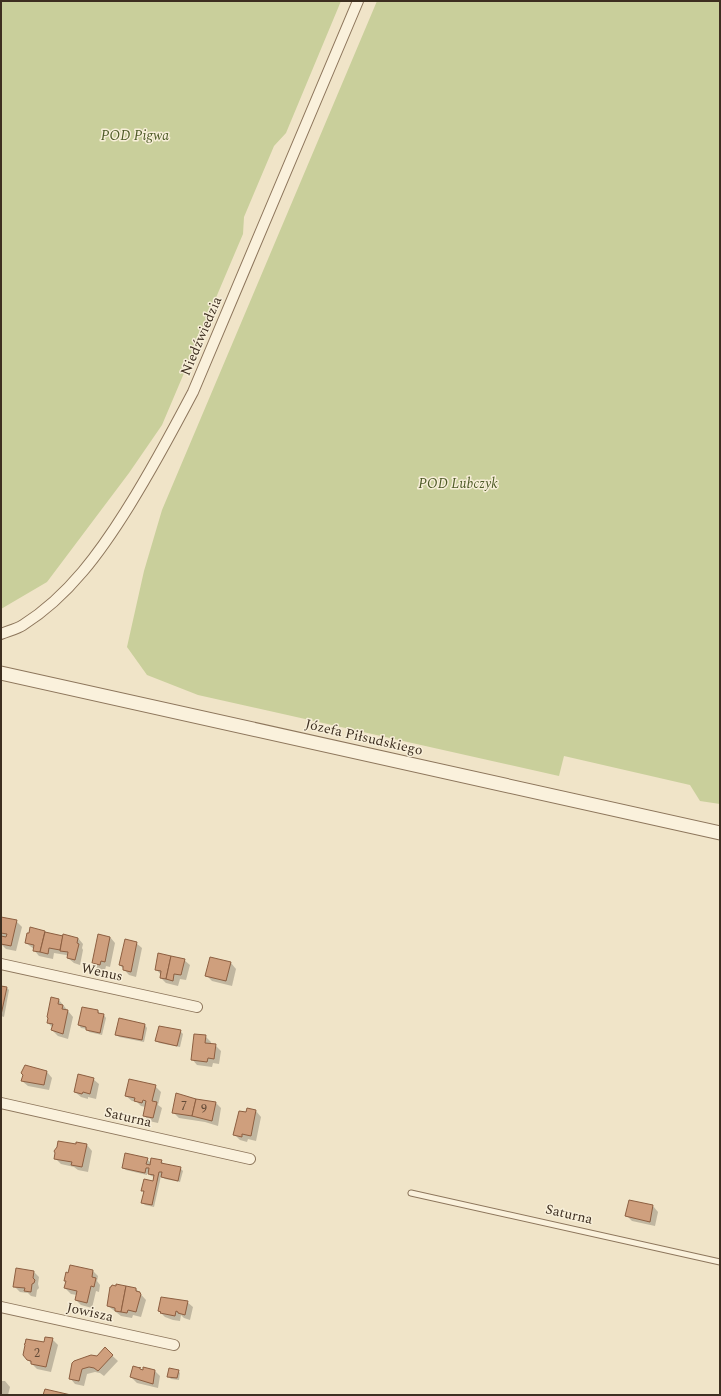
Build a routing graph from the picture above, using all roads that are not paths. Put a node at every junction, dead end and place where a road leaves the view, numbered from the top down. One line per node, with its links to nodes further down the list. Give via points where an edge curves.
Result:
1 (358, 1): 2 (street, Niedźwiedzia, via 193,392 162,450 110,536 84,570 50,605 22,626)
2 (1, 634)
3 (1, 673): 4 (street, Józefa Piłsudskiego)
4 (720, 833)
5 (1, 964): 6 (street, Wenus)
6 (197, 1007)
7 (1, 1104): 8 (street, Saturna)
8 (250, 1159)
9 (411, 1193): 10 (lane, Saturna)
10 (720, 1262)
11 (1, 1307): 12 (street, Jowisza)
12 (174, 1345)

